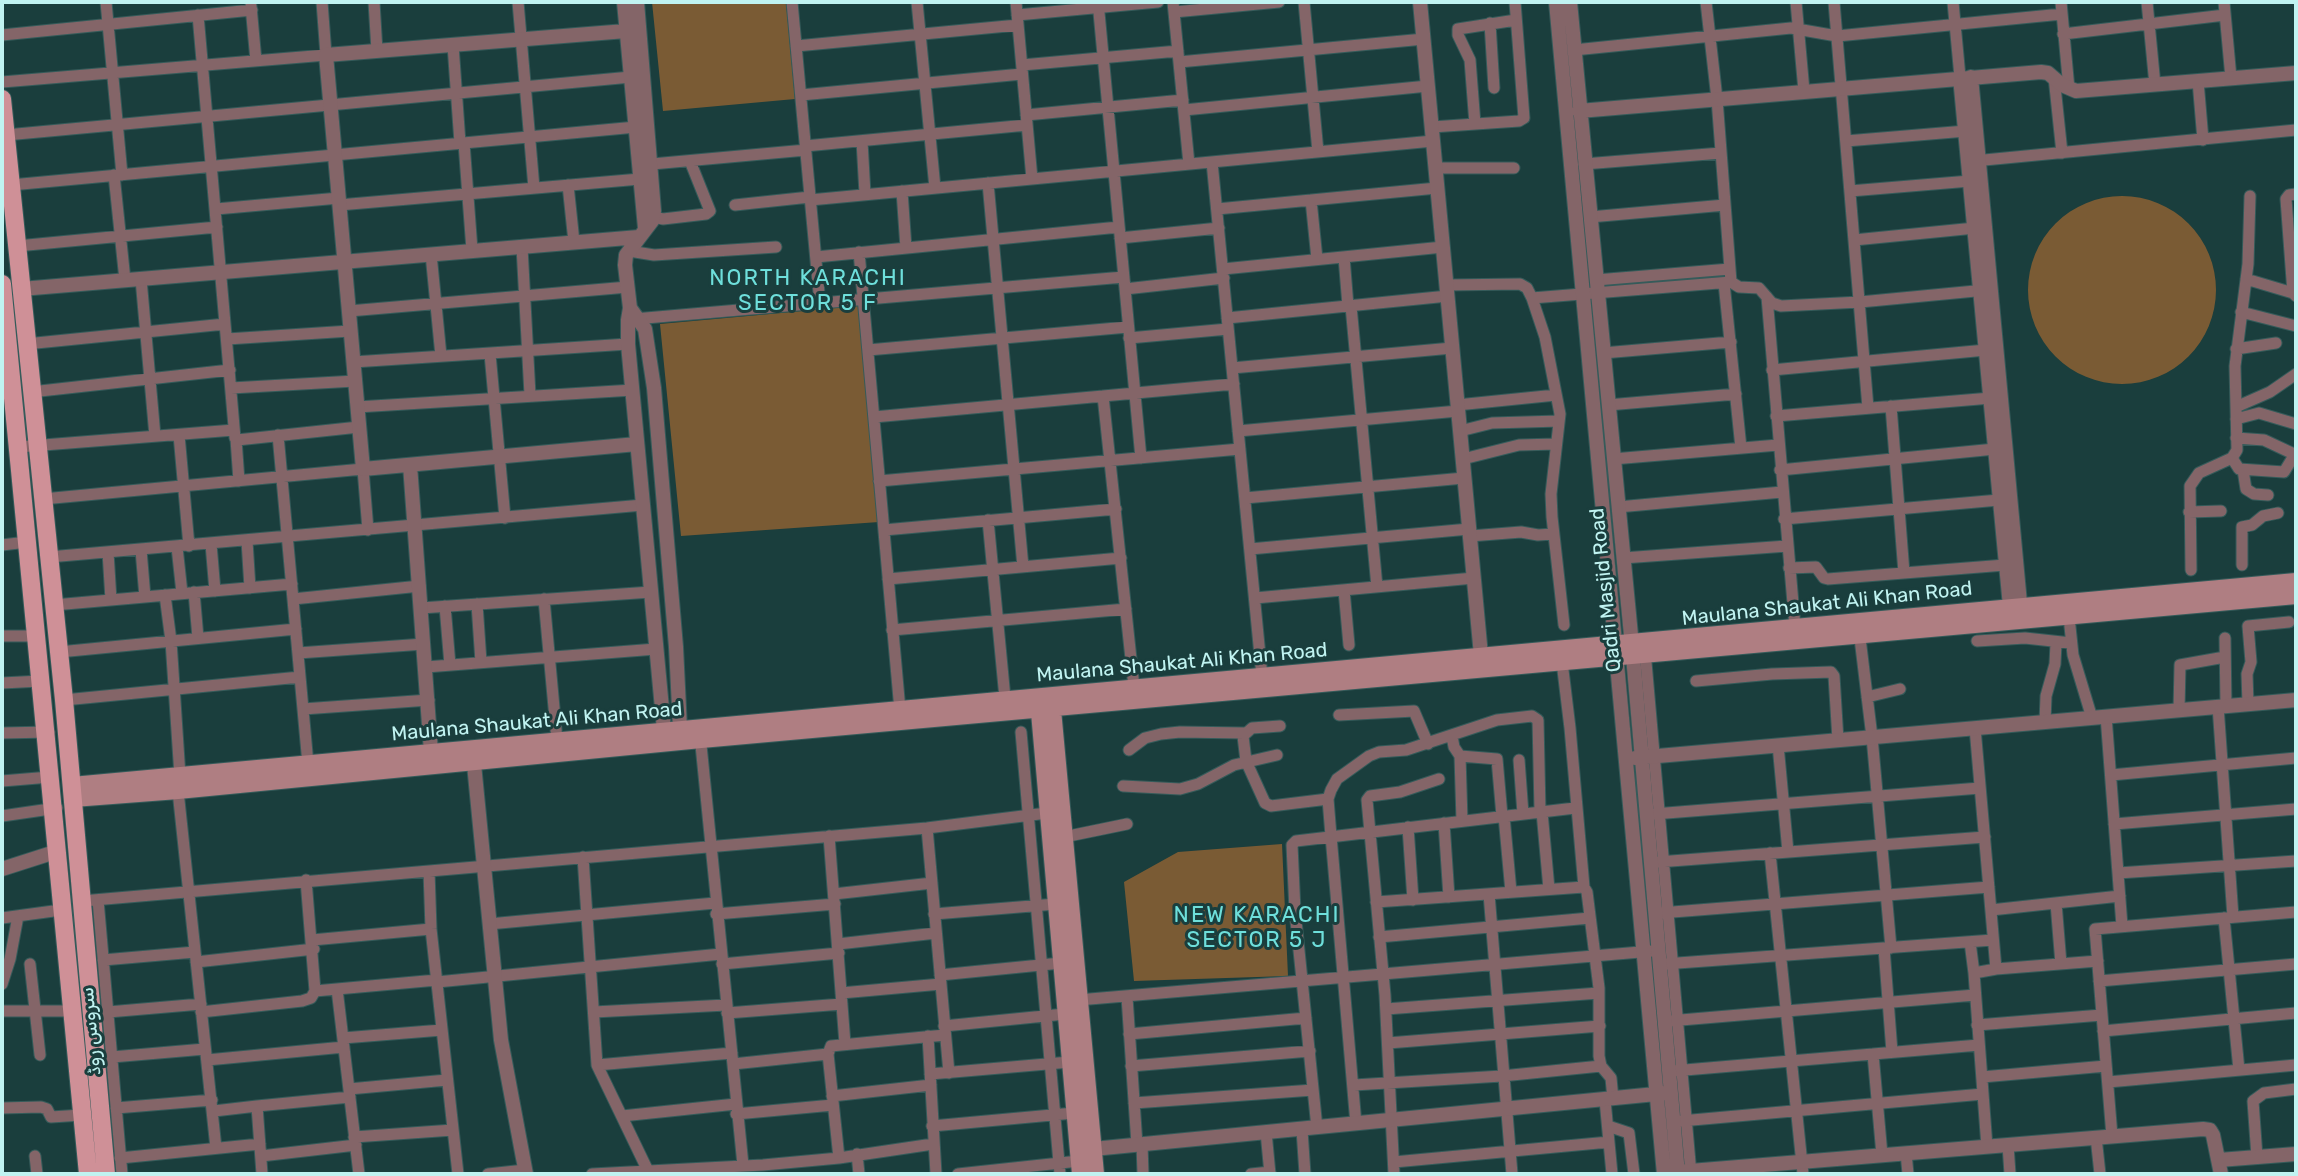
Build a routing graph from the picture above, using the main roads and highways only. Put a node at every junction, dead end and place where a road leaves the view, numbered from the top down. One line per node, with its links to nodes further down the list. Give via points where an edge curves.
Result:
1 (2, 99): 3 (main road, via 26,344)
2 (2, 284): 3 (main road)
3 (15, 393): 4 (main road)
4 (27, 446): 15 (main road, via 43,499); 16 (main road, via 27,542 61,910)
5 (2296, 581): 7 (main road, Maulana Shaukat Ali Khan Road)
6 (2296, 596): 7 (main road, Maulana Shaukat Ali Khan Road, via 2069,617)
7 (2016, 614): 8 (main road, Maulana Shaukat Ali Khan Road)
8 (1858, 628): 9 (main road, Maulana Shaukat Ali Khan Road); 9 (main road, Maulana Shaukat Ali Khan Road, via 1795,627)
9 (1631, 649): 10 (main road, Maulana Shaukat Ali Khan Road); 10 (main road, Maulana Shaukat Ali Khan Road, via 1562,662)
10 (1481, 663): 11 (main road, Maulana Shaukat Ali Khan Road); 11 (main road, Maulana Shaukat Ali Khan Road, via 1134,687)
11 (1045, 702): 12 (main road, Maulana Shaukat Ali Khan Road); 12 (main road, Maulana Shaukat Ali Khan Road, via 1005,698); 17 (main road, via 1047,813); 20 (main road, via 1064,837)
12 (700, 733): 13 (main road, Maulana Shaukat Ali Khan Road); 13 (main road, Maulana Shaukat Ali Khan Road, via 672,729 557,740)
13 (473, 756): 14 (main road, Maulana Shaukat Ali Khan Road); 14 (main road, Maulana Shaukat Ali Khan Road, via 431,752)
14 (179, 784): 15 (main road, Maulana Shaukat Ali Khan Road)
15 (73, 796): 16 (main road, via 90,901)
16 (86, 1015): 18 (main road, via 82,1115); 19 (main road)
17 (1079, 1167)
18 (88, 1174)
19 (106, 1174)
20 (1096, 1174)

